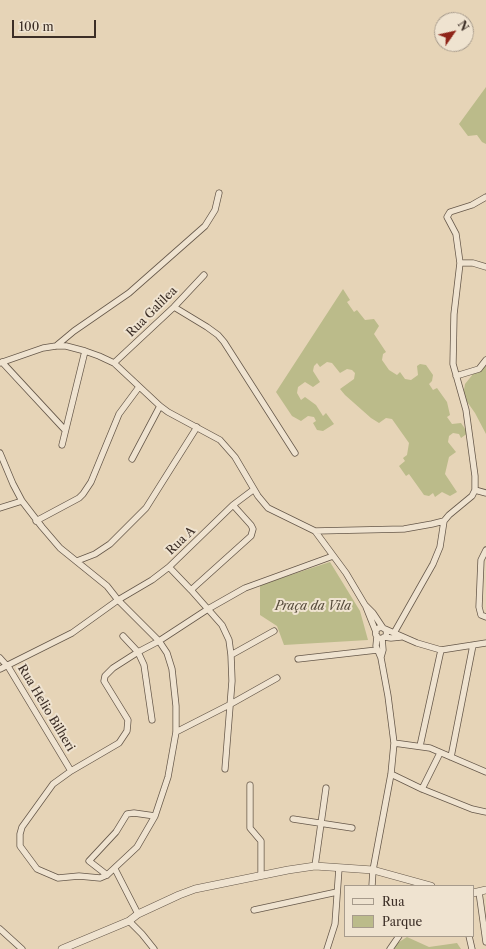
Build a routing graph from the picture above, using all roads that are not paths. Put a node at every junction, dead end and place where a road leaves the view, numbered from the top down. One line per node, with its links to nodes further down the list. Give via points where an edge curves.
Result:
1 (219, 193): 7 (street, via 215,210 205,226 129,293)
2 (484, 198): 3 (street, via 448,214 447,217 456,234)
3 (460, 263): 4 (street); 12 (street, via 453,340)
4 (486, 267)
5 (204, 275): 6 (street, Rua Galilea)
6 (174, 307): 11 (street, Rua Galilea); 19 (street, via 207,327 224,342)
7 (56, 346): 8 (street); 10 (street)
8 (86, 351): 11 (street); 16 (street)
9 (486, 360): 12 (street, via 479,369)
10 (1, 362): 16 (street)
11 (114, 363): 13 (street)
12 (456, 376): 22 (street, via 466,410)
13 (139, 387): 14 (street); 27 (street, via 119,414 90,482 80,498)
14 (160, 406): 15 (street); 20 (street)
15 (197, 427): 21 (street, via 213,435 226,446); 32 (street, via 146,508 110,544)
16 (65, 430): 17 (street)
17 (62, 445)
18 (0, 453): 24 (street)
19 (295, 453)
20 (132, 459)
21 (254, 490): 25 (street, Rua A); 29 (street, via 268,508)
22 (475, 490): 23 (street); 28 (street, via 470,500)
23 (486, 493)
24 (22, 501): 26 (street); 27 (street)
25 (232, 506): 33 (street, Rua A); 34 (street, via 251,525 251,536)
26 (0, 508)
27 (36, 521): 32 (street, via 60,548)
28 (444, 521): 29 (street, via 404,529); 41 (street, via 440,547 433,564)
29 (315, 531): 31 (street)
30 (486, 550): 38 (street, via 481,560 479,607 481,615)
31 (333, 556): 36 (street); 37 (street, via 245,588)
32 (78, 561): 35 (street, via 107,586)
33 (169, 567): 34 (street); 35 (street, Rua A)
34 (191, 590): 37 (street)
35 (118, 600): 45 (street); 55 (street, Rua A, via 72,633)
36 (366, 605): 39 (street); 43 (street)
37 (208, 608): 45 (street); 51 (street, via 222,625)
38 (486, 617)
39 (384, 628): 41 (street); 43 (street, via 386,634); 43 (street, via 378,629)
40 (274, 631): 51 (street)
41 (394, 633): 44 (street)
42 (123, 636): 50 (street)
43 (380, 636): 44 (street); 48 (street, via 376,643); 53 (street, via 383,650)
44 (401, 636): 49 (street)
45 (159, 641): 50 (street); 60 (street, via 167,653 172,669)
46 (486, 643): 47 (street)
47 (473, 645): 49 (street); 64 (street)
48 (377, 650): 53 (street); 54 (street)
49 (441, 650): 62 (street)
50 (138, 652): 59 (street, via 144,665); 66 (street, via 113,668 104,679 128,720 127,730 119,743)
51 (232, 655): 58 (street)
52 (0, 658): 55 (street, Rua Helio Bilheri)
53 (381, 658): 61 (street)
54 (298, 659)
55 (7, 665): 56 (street, Rua A); 66 (street, Rua Helio Bilheri)
56 (0, 669)
57 (277, 678): 58 (street)
58 (229, 705): 60 (street); 65 (street)
59 (152, 720)
60 (176, 732): 73 (street, via 168,777)
61 (394, 743): 62 (street); 68 (street)
62 (420, 746): 63 (street)
63 (440, 752): 64 (street); 71 (street)
64 (451, 757): 67 (street)
65 (225, 769)
66 (71, 771): 81 (street, via 53,784 22,828 20,846 37,869 46,874 58,878 100,878)
67 (486, 772)
68 (391, 774): 71 (street); 80 (street)
69 (250, 785): 82 (street, via 250,828 261,841)
70 (326, 788): 75 (street)
71 (422, 789): 72 (street)
72 (486, 812)
73 (155, 816): 79 (street, via 137,847); 81 (street, via 127,814 116,832 89,861)
74 (293, 819): 75 (street)
75 (322, 824): 76 (street); 77 (street)
76 (352, 828)
77 (314, 866): 78 (street); 82 (street)
78 (339, 868): 80 (street); 85 (street)
79 (115, 869): 81 (street); 88 (street)
80 (374, 870): 83 (street); 84 (street)
81 (107, 875)
82 (262, 875): 88 (street, via 184,893)
83 (372, 885)
84 (427, 885)
85 (337, 892): 87 (street); 97 (street, via 335,924)
86 (479, 892): 93 (street)
87 (254, 910)
88 (138, 914): 89 (street)
89 (129, 922): 95 (street); 96 (street)
90 (0, 929): 94 (street)
91 (398, 937): 98 (street)
92 (469, 937): 99 (street)
93 (486, 942)
94 (22, 949)
95 (62, 949)
96 (154, 949)
97 (327, 949)
98 (390, 949)
99 (472, 949)

